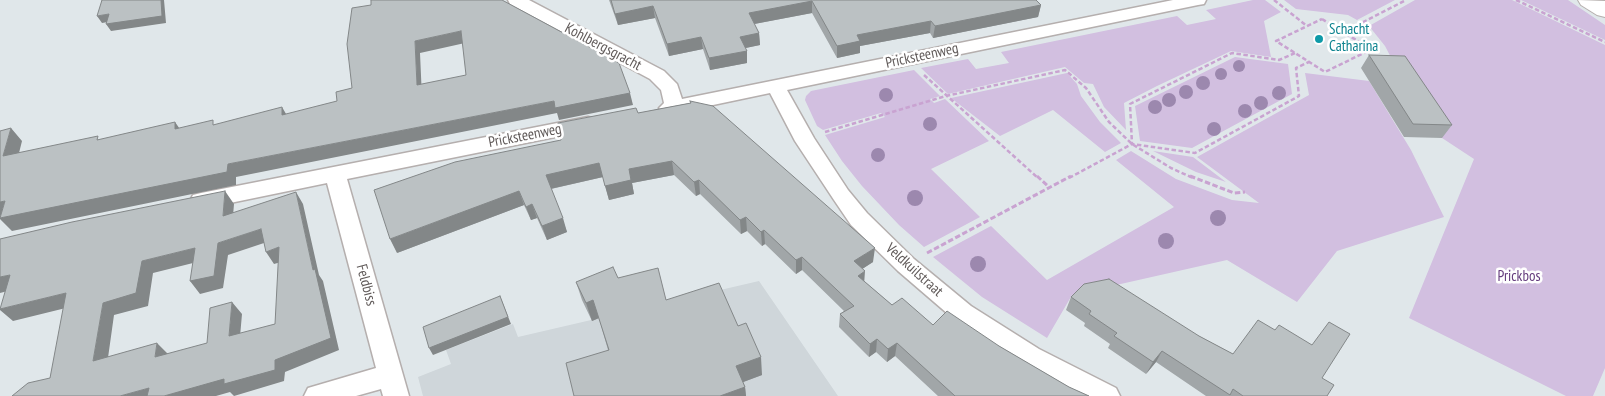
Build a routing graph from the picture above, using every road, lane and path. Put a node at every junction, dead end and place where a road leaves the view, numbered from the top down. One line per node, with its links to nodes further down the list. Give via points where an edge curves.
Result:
1 (516, 0): 16 (street, Kohlbergsgracht, via 657,75 670,88)
2 (1198, 0): 12 (street, Pricksteenweg)
3 (1274, 0): 8 (path)
4 (1406, 0): 9 (path)
5 (1516, 0): 10 (path)
6 (1589, 0): 7 (street)
7 (1605, 10)
8 (1308, 26): 9 (path, via 1322,19); 11 (path, via 1276,41)
9 (1344, 32): 13 (path, via 1372,49 1325,72)
10 (1605, 42)
11 (1295, 53): 13 (path); 20 (path, via 1279,60 1232,54 1130,104)
12 (910, 59): 14 (street, Pricksteenweg); 15 (path)
13 (1309, 62): 20 (path, via 1296,68 1298,96 1195,153)
14 (776, 86): 16 (street, Pricksteenweg); 19 (street, Veldkuilstraat)
15 (946, 96): 19 (path); 20 (path, via 1065,70 1086,88 1100,111); 22 (path)
16 (675, 107): 17 (street, Pricksteenweg)
17 (646, 113)
18 (607, 120): 21 (street, Pricksteenweg)
19 (803, 137): 28 (street, Veldkuilstraat, via 859,219 921,279 963,313 1030,356)
20 (1132, 144): 22 (path); 23 (path, via 1190,177 1234,193)
21 (335, 174): 24 (street, Pricksteenweg); 26 (street, Feldbiss)
22 (1050, 188): 25 (path)
23 (1245, 192)
24 (180, 205)
25 (928, 253)
26 (393, 386): 27 (street)
27 (317, 396)
28 (1107, 396)

